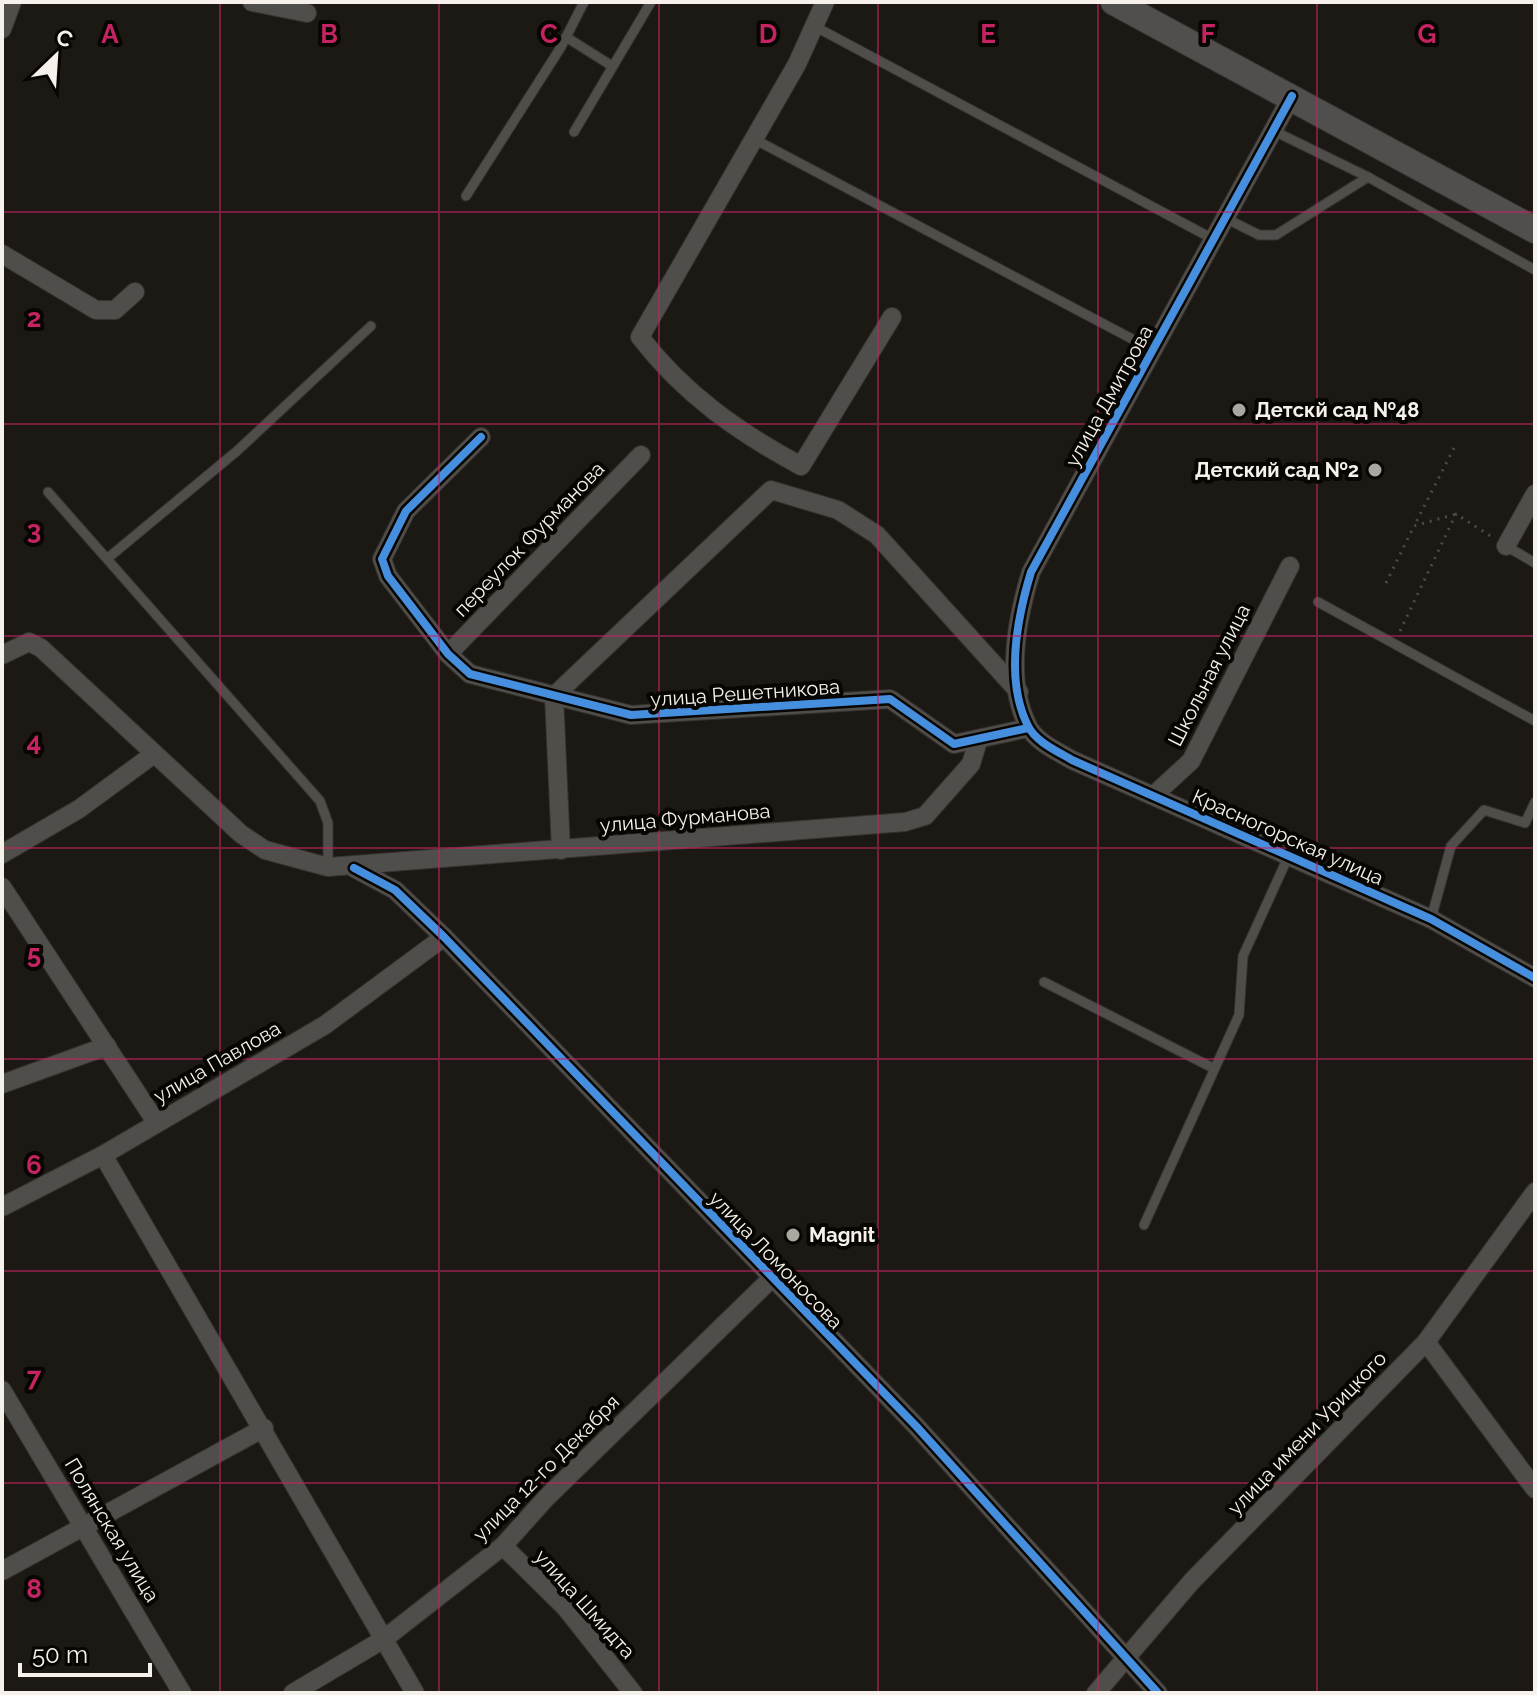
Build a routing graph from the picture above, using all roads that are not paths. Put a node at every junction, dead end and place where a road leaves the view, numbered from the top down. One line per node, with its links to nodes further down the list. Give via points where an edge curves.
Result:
1 (12, 2): 9 (street)
2 (252, 2): 7 (street)
3 (584, 2): 10 (lane)
4 (651, 2): 11 (lane)
5 (825, 2): 8 (street)
6 (1119, 3): 12 (street)
7 (307, 13)
8 (814, 26): 15 (street); 20 (lane)
9 (2, 29)
10 (566, 37): 11 (lane); 17 (lane)
11 (612, 66): 14 (lane)
12 (1292, 96): 13 (street, улица Дмитрова); 19 (street)
13 (1274, 131): 16 (lane); 18 (street, улица Дмитрова)
14 (574, 132)
15 (754, 139): 24 (street, via 640,337 660,363 701,404 801,466); 26 (lane)
16 (1368, 177): 18 (lane, via 1276,235 1259,235); 22 (lane)
17 (466, 196)
18 (1225, 218): 20 (street, улица Дмитрова)
19 (1535, 230)
20 (1213, 239): 26 (street, улица Дмитрова)
21 (2, 254): 23 (street, via 96,310 115,310)
22 (1535, 270)
23 (135, 292)
24 (892, 317)
25 (371, 326): 32 (lane, via 237,451)
26 (1153, 350): 38 (street, улица Дмитрова, via 1031,572 1015,656)
27 (481, 437): 36 (street, улица Решетникова, via 406,511 382,559 388,576)
28 (641, 455): 36 (street, переулок Фурманова)
29 (48, 492): 32 (lane)
30 (1535, 494): 31 (street)
31 (1506, 546): 33 (lane)
32 (108, 558): 50 (lane, via 320,801 328,823)
33 (1535, 563)
34 (1290, 566): 44 (street, Школьная улица, via 1191,761)
35 (1318, 602): 40 (lane)
36 (448, 654): 39 (street, улица Решетникова, via 470,674)
37 (2, 655): 43 (street, улица Фурманова, via 29,642 41,648)
38 (1019, 692): 39 (street, via 877,535 838,510 771,490); 41 (street, улица Дмитрова)
39 (554, 696): 42 (street, улица Решетникова, via 656,716 890,699 954,744); 47 (street)
40 (1535, 721)
41 (1028, 728): 42 (street, улица Решетникова); 44 (street, Красногорская улица, via 1072,760)
42 (978, 741): 47 (street, улица Фурманова, via 971,764 925,816 905,822)
43 (154, 754): 48 (street, via 79,809); 50 (street, улица Фурманова, via 265,850)
44 (1154, 795): 49 (street, Красногорская улица)
45 (1535, 802): 46 (lane)
46 (1530, 825): 53 (lane, via 1484,810 1451,846)
47 (561, 850): 51 (street, улица Фурманова)
48 (2, 854)
49 (1289, 855): 53 (street, Красногорская улица); 58 (lane, via 1243,956 1239,1015)
50 (328, 867): 51 (street, улица Фурманова)
51 (354, 868): 54 (street, улица Ломоносова, via 395,890)
52 (2, 887): 57 (street)
53 (1431, 919): 55 (street, Красногорская улица)
54 (444, 937): 60 (street, улица Павлова, via 325,1025); 67 (street, улица Ломоносова)
55 (1533, 972)
56 (1044, 982): 58 (lane)
57 (107, 1046): 59 (street); 60 (street)
58 (1213, 1068): 65 (lane)
59 (2, 1084)
60 (156, 1122): 61 (street, улица Павлова)
61 (103, 1155): 63 (street, улица Павлова); 70 (street)
62 (1535, 1192): 66 (street, улица имени Урицкого)
63 (2, 1207)
64 (1535, 1216): 66 (street)
65 (1144, 1225)
66 (1502, 1239): 68 (street, улица имени Урицкого)
67 (772, 1278): 73 (street, улица 12-го Декабря); 76 (street, улица Ломоносова)
68 (1426, 1342): 71 (street); 76 (street, улица имени Урицкого, via 1192,1581)
69 (2, 1390): 72 (street, Полянская улица)
70 (264, 1428): 72 (street); 75 (street)
71 (1535, 1489)
72 (86, 1527): 74 (street); 77 (street, Полянская улица)
73 (503, 1546): 75 (street, улица 12-го Декабря); 80 (street, улица Шмидта, via 565,1607)
74 (2, 1571)
75 (384, 1639): 78 (street, улица 12-го Декабря); 79 (street)
76 (1128, 1657): 81 (street, улица имени Урицкого); 82 (street, улица Ломоносова)
77 (182, 1693)
78 (293, 1693)
79 (415, 1693)
80 (633, 1693)
81 (1096, 1693)
82 (1158, 1693)

